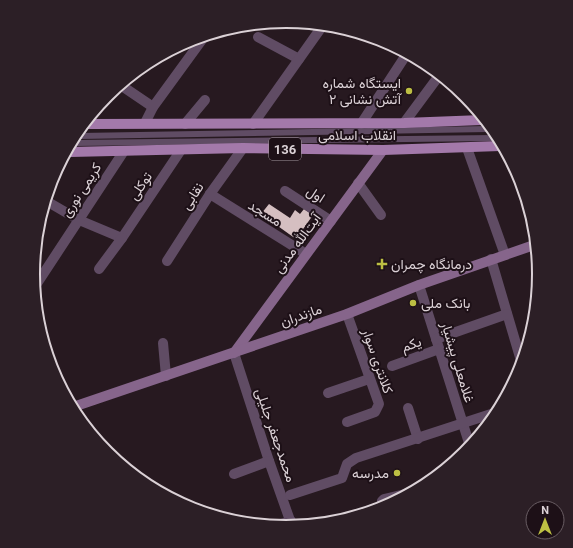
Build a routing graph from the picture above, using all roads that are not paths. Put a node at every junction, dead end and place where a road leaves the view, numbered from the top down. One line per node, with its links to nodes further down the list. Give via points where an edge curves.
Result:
1 (320, 30): 5 (street)
2 (258, 37): 5 (street)
3 (199, 44): 9 (street)
4 (404, 58): 16 (street)
5 (299, 59): 15 (street)
6 (436, 79): 12 (street)
7 (125, 88): 9 (street)
8 (205, 100): 14 (street)
9 (153, 108): 11 (street)
10 (478, 120): 12 (main road, انقلاب اسلامی / 136)
11 (145, 123): 13 (main road, انقلاب اسلامی / 136); 14 (main road, انقلاب اسلامی / 136)
12 (404, 123): 16 (main road, انقلاب اسلامی / 136)
13 (91, 124)
14 (185, 124): 15 (main road, انقلاب اسلامی / 136)
15 (253, 124): 16 (main road, انقلاب اسلامی / 136)
16 (361, 124)
17 (485, 129): 18 (lane)
18 (83, 136)
19 (492, 138): 20 (lane)
20 (78, 144)
21 (497, 146): 23 (main road, انقلاب اسلامی / 136)
22 (243, 148): 24 (main road, انقلاب اسلامی / 136); 25 (main road, انقلاب اسلامی / 136); 30 (street, نقابی)
23 (467, 148): 25 (main road, انقلاب اسلامی / 136); 38 (street)
24 (181, 150): 26 (main road, انقلاب اسلامی / 136); 35 (street, توکلی)
25 (383, 150): 28 (main road, آیت‌الله مدنی)
26 (124, 151): 27 (main road, انقلاب اسلامی / 136); 33 (street, کریمی نوری)
27 (73, 152)
28 (358, 183): 32 (street); 34 (main road, آیت‌الله مدنی)
29 (285, 191): 34 (street, اول)
30 (210, 194): 37 (street, مسجد); 40 (street, نقابی)
31 (51, 204): 33 (street)
32 (381, 215)
33 (79, 220): 35 (street); 42 (street, کریمی نوری)
34 (331, 221): 37 (main road, آیت‌الله مدنی)
35 (122, 238): 41 (street, توکلی)
36 (531, 246): 38 (main road, مازندران)
37 (306, 254): 48 (main road, آیت‌الله مدنی)
38 (505, 255): 39 (main road, مازندران)
39 (491, 259): 43 (main road, مازندران); 45 (street)
40 (167, 261)
41 (98, 269)
42 (40, 279)
43 (419, 285): 44 (main road, مازندران); 47 (street, غلامعلی پیشیار)
44 (347, 314): 48 (main road, مازندران); 52 (street, کلانتری سوار)
45 (507, 314): 47 (street, یکم); 49 (street)
46 (163, 344): 51 (street)
47 (437, 344): 50 (street, یکم); 58 (street, غلامعلی پیشیار)
48 (234, 353): 51 (main road, مازندران); 61 (street, محمدجعفر جلیلی)
49 (519, 353)
50 (392, 366)
51 (166, 376): 54 (main road, مازندران)
52 (369, 379): 53 (street); 57 (street, کلانتری سوار, via 378,404 377,409 373,413)
53 (328, 393)
54 (78, 405)
55 (408, 408): 59 (street)
56 (488, 415): 58 (street)
57 (347, 422)
58 (462, 424): 59 (street); 60 (street, غلامعلی پیشیار)
59 (418, 439): 63 (street, via 350,461 342,478)
60 (468, 440)
61 (269, 462): 62 (street); 64 (street, محمدجعفر جلیلی)
62 (234, 474)
63 (290, 495)
64 (291, 520)

